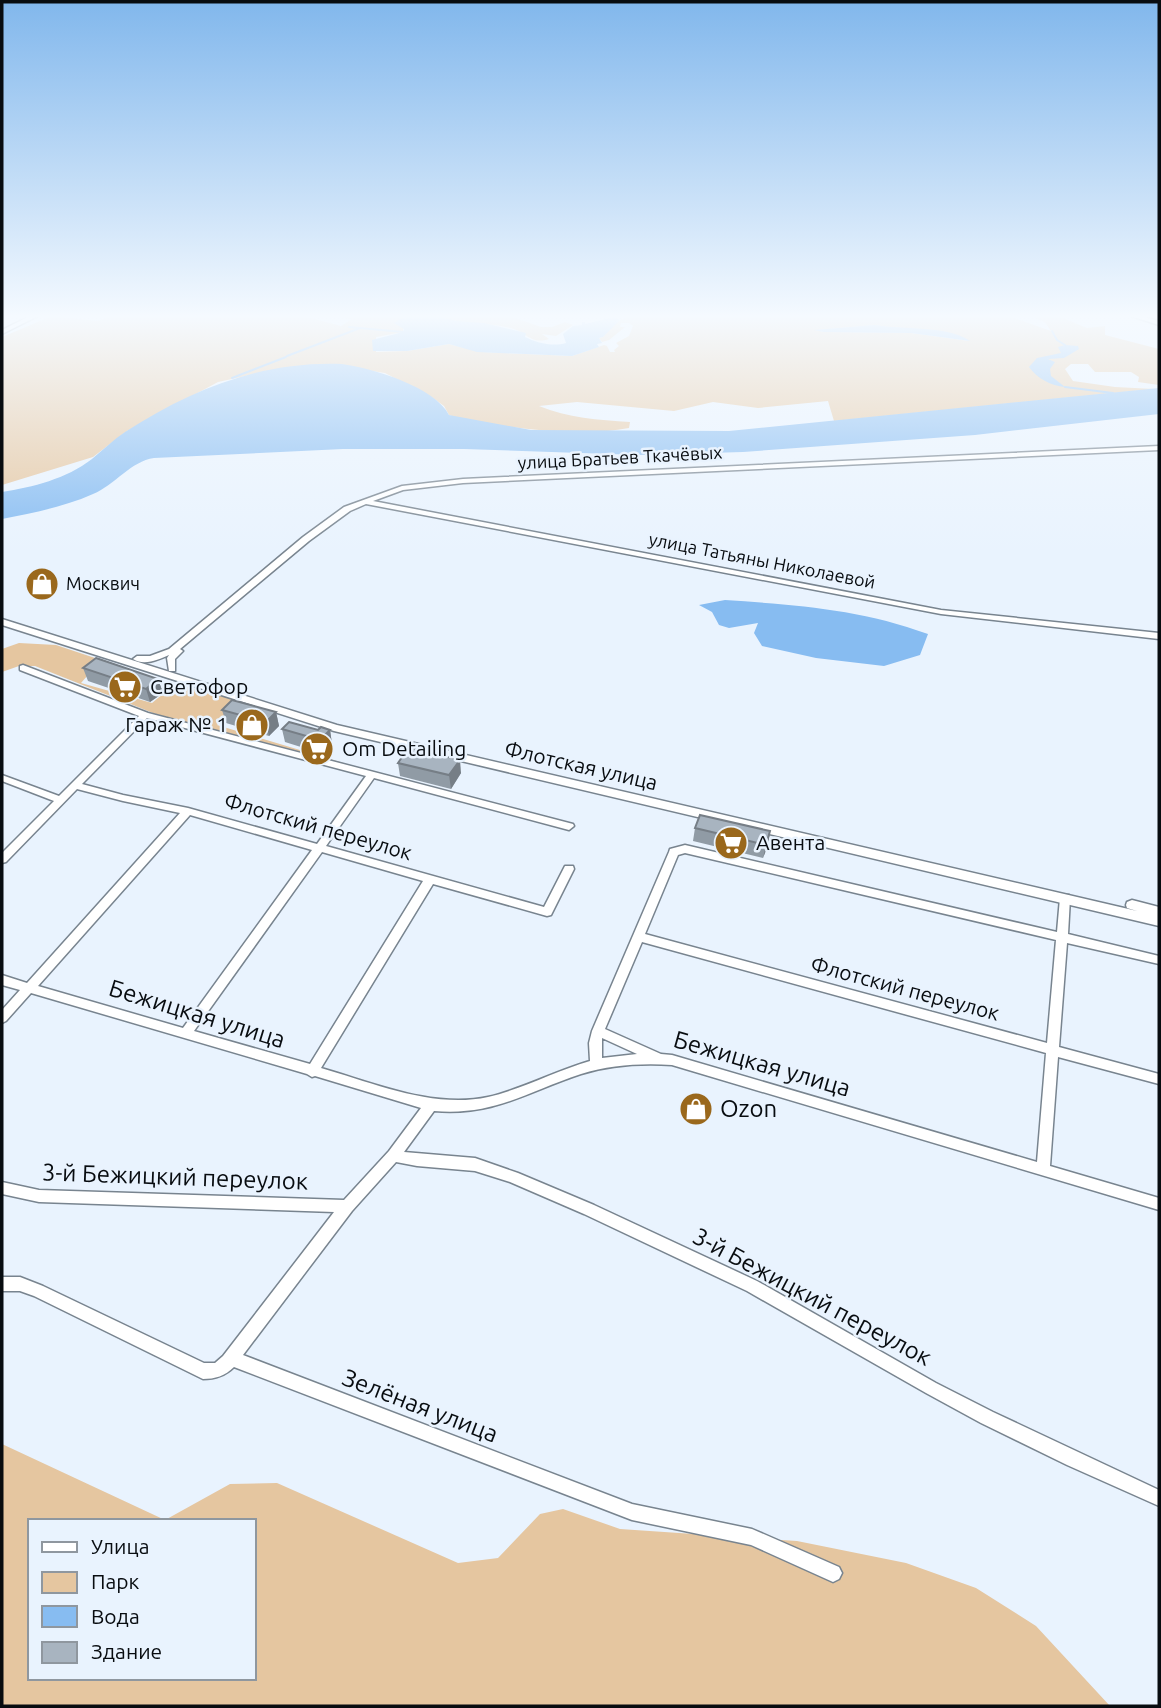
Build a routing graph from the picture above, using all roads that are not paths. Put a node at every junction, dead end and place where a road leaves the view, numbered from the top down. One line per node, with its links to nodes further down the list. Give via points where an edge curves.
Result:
1 (1159, 450): 2 (street, улица Братьев Ткачёвых, via 463,482); 3 (street, улица Братьев Ткачёвых, via 436,482 408,486)
2 (404, 490): 3 (street, улица Братьев Ткачёвых); 4 (street, via 394,496)
3 (367, 501): 4 (street); 4 (street, улица Татьяны Николаевой); 8 (street, улица Братьев Ткачёвых, via 347,509 306,539 172,651); 10 (street, улица Братьев Ткачёвых, via 312,540 177,653 171,659)
4 (396, 505): 7 (street, улица Татьяны Николаевой, via 941,612)
5 (2, 615): 8 (main road, Флотская улица)
6 (2, 622): 22 (main road, Флотская улица, via 334,728)
7 (1159, 634)
8 (137, 659): 10 (main road, Флотская улица)
9 (23, 668): 11 (street)
10 (172, 669): 23 (main road, Флотская улица, via 400,738)
11 (145, 715): 12 (street); 14 (street)
12 (371, 776): 17 (street); 18 (street)
13 (2, 778): 15 (street)
14 (77, 786): 15 (street); 16 (street, Флотский переулок)
15 (61, 800): 19 (street)
16 (188, 811): 18 (street, Флотский переулок); 29 (street)
17 (569, 826)
18 (321, 848): 21 (street, Флотский переулок); 32 (street)
19 (2, 859)
20 (569, 869): 21 (street, Флотский переулок, via 547,912)
21 (430, 879): 36 (street)
22 (1065, 898): 24 (main road, Флотская улица); 25 (street)
23 (1159, 912)
24 (1159, 920)
25 (1062, 936): 26 (street, via 685,849 674,852); 27 (street); 33 (street)
26 (640, 937): 31 (street); 33 (street, Флотский переулок)
27 (1159, 960)
28 (2, 979): 29 (street, Бежицкая улица)
29 (29, 987): 30 (street); 32 (street, Бежицкая улица)
30 (2, 1018)
31 (598, 1031): 34 (street); 35 (street)
32 (185, 1034): 36 (street, Бежицкая улица)
33 (1052, 1050): 37 (street, Флотский переулок); 40 (street)
34 (661, 1059): 35 (street, Бежицкая улица); 40 (street, Бежицкая улица)
35 (596, 1066): 38 (street, Бежицкая улица, via 492,1104 464,1108)
36 (312, 1073): 38 (street, Бежицкая улица)
37 (1159, 1079)
38 (431, 1105): 39 (street)
39 (394, 1155): 43 (street); 46 (street, 3-й Бежицкий переулок, via 411,1162 449,1160 486,1167 692,1256 1031,1441)
40 (1043, 1170): 42 (street, Бежицкая улица)
41 (2, 1188): 43 (street, 3-й Бежицкий переулок, via 39,1196)
42 (1159, 1203)
43 (347, 1206): 45 (street)
44 (2, 1284): 45 (street, via 38,1291 203,1371 223,1368)
45 (231, 1358): 47 (street, Зелёная улица, via 632,1512 752,1537)
46 (1159, 1498)
47 (833, 1573)

